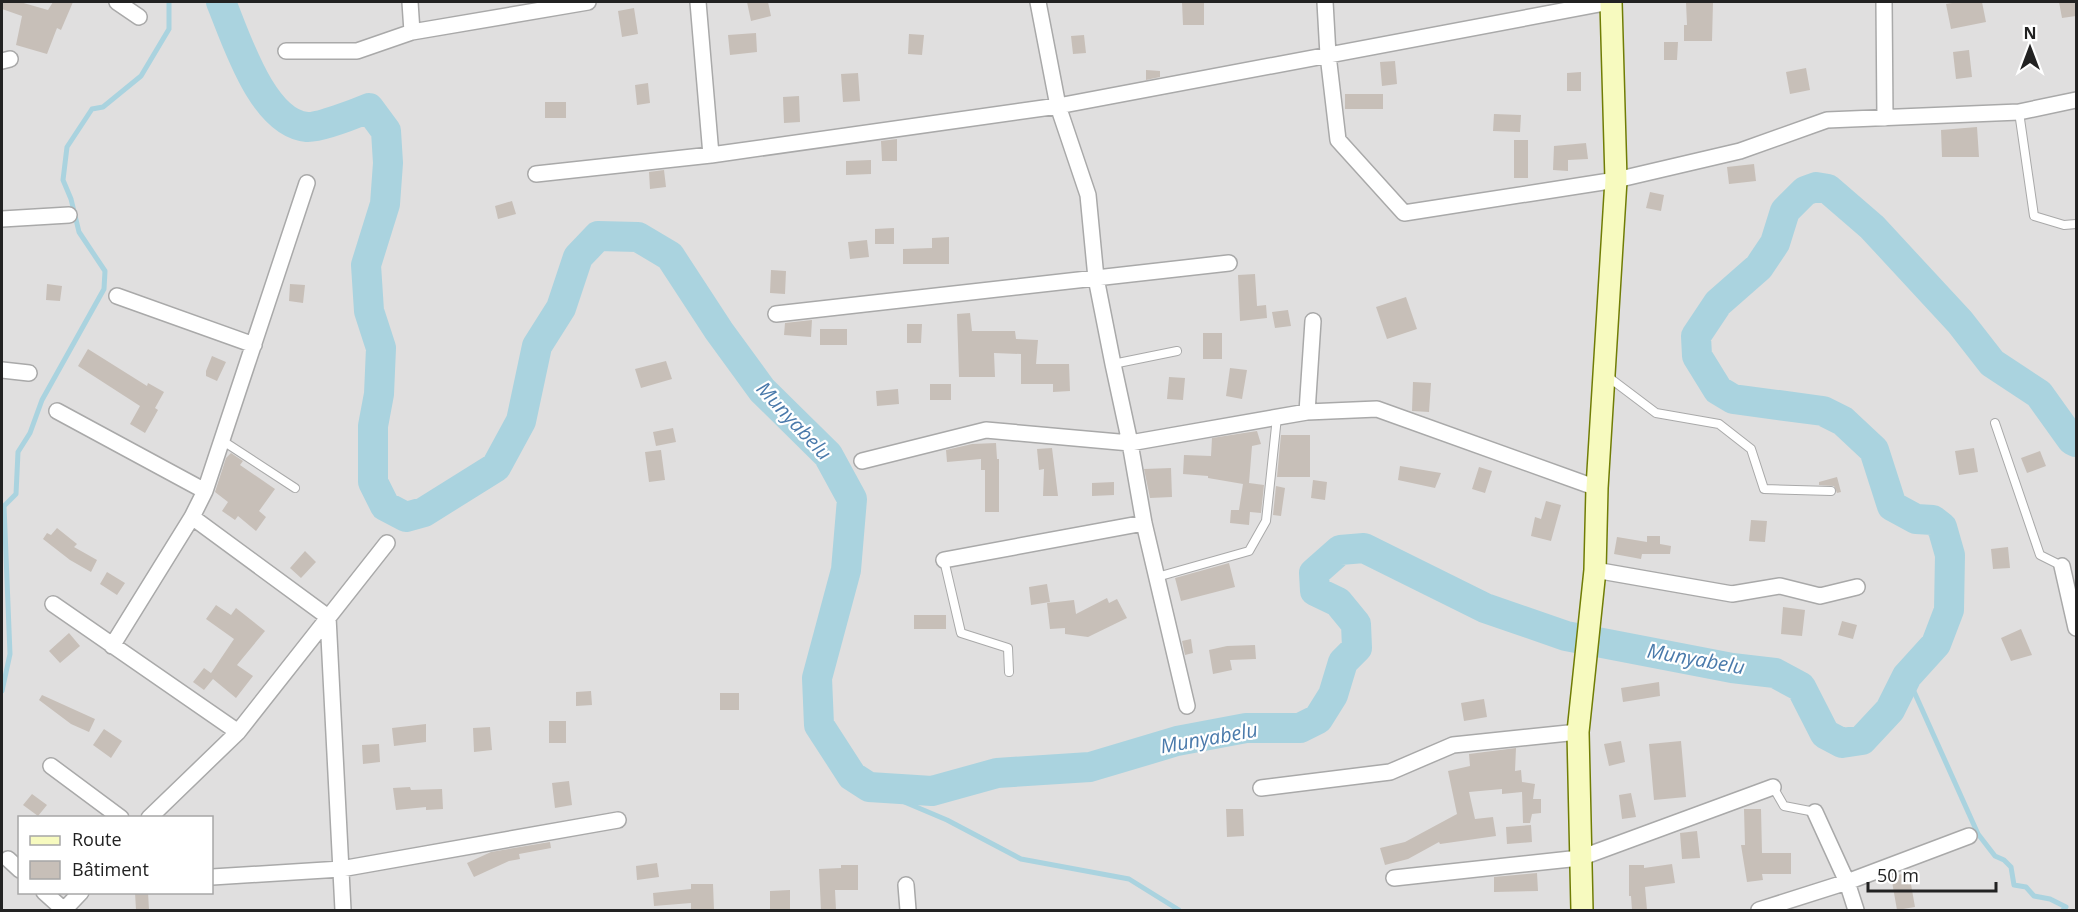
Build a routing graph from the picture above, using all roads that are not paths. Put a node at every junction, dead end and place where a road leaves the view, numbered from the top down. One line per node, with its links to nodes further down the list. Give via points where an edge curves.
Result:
1 (117, 2): 9 (street)
2 (410, 2): 10 (street)
3 (588, 2): 10 (street)
4 (698, 2): 17 (street)
5 (1038, 2): 14 (street)
6 (1325, 2): 12 (street)
7 (1610, 2): 12 (street); 19 (street)
8 (1884, 2): 16 (street)
9 (139, 17)
10 (412, 32): 11 (street, via 357,51)
11 (286, 51)
12 (1328, 55): 14 (street); 19 (street, via 1338,140 1404,213)
13 (2076, 100): 15 (street)
14 (1058, 106): 17 (street); 25 (street, via 1088,195)
15 (2019, 112): 16 (street); 23 (lane, via 2034,216 2064,225)
16 (1885, 118): 19 (street, via 1827,120 1740,151)
17 (711, 155): 18 (street)
18 (536, 174)
19 (1616, 180): 34 (street)
20 (307, 183): 29 (street)
21 (69, 215): 22 (street)
22 (2, 219)
23 (2076, 224)
24 (1229, 263): 25 (street)
25 (1096, 278): 27 (street); 31 (street)
26 (117, 296): 29 (street)
27 (776, 314)
28 (1313, 321): 36 (street)
29 (254, 345): 39 (street)
30 (1177, 351): 31 (lane)
31 (1113, 364): 40 (street)
32 (2, 370): 33 (street)
33 (29, 373)
34 (1604, 373): 43 (street); 45 (lane, via 1656,412 1719,424 1751,449 1764,489)
35 (57, 411): 44 (street)
36 (1307, 412): 37 (street); 43 (street, via 1377,410)
37 (1277, 417): 40 (street); 52 (lane, via 1266,521 1249,551)
38 (1995, 423): 50 (lane, via 2040,555)
39 (223, 441): 42 (lane); 44 (street)
40 (1130, 443): 41 (street, via 986,430); 47 (street)
41 (862, 461)
42 (295, 488)
43 (1597, 488): 51 (street)
44 (205, 491): 46 (street)
45 (1832, 491)
46 (192, 517): 55 (street); 57 (street)
47 (1144, 524): 49 (street); 52 (street)
48 (387, 543): 55 (street)
49 (944, 561): 58 (lane, via 961,633 1008,648)
50 (2062, 566): 56 (street)
51 (1595, 570): 53 (street, via 1732,594 1780,586 1820,596); 61 (street)
52 (1157, 578): 59 (street)
53 (1857, 587)
54 (53, 604): 57 (street)
55 (328, 617): 60 (street); 73 (street)
56 (2076, 628)
57 (112, 646): 60 (street)
58 (1009, 672)
59 (1187, 706)
60 (238, 732): 67 (street)
61 (1578, 732): 64 (street, via 1453,746 1390,772); 70 (street)
62 (51, 766): 66 (street)
63 (1773, 787): 65 (lane, via 1784,806); 70 (street)
64 (1262, 788)
65 (1815, 812): 76 (street)
66 (118, 816)
67 (151, 816)
68 (618, 820): 73 (street)
69 (1969, 836): 76 (street)
70 (1580, 858): 75 (street); 83 (street)
71 (8, 859): 72 (street)
72 (18, 868)
73 (341, 869): 74 (street); 81 (street)
74 (213, 877)
75 (1394, 878)
76 (1847, 882): 84 (street); 85 (street)
77 (906, 885): 82 (street)
78 (46, 894): 80 (street)
79 (79, 894): 80 (street)
80 (64, 910)
81 (343, 910)
82 (908, 910)
83 (1582, 910)
84 (1759, 910)
85 (1856, 910)

